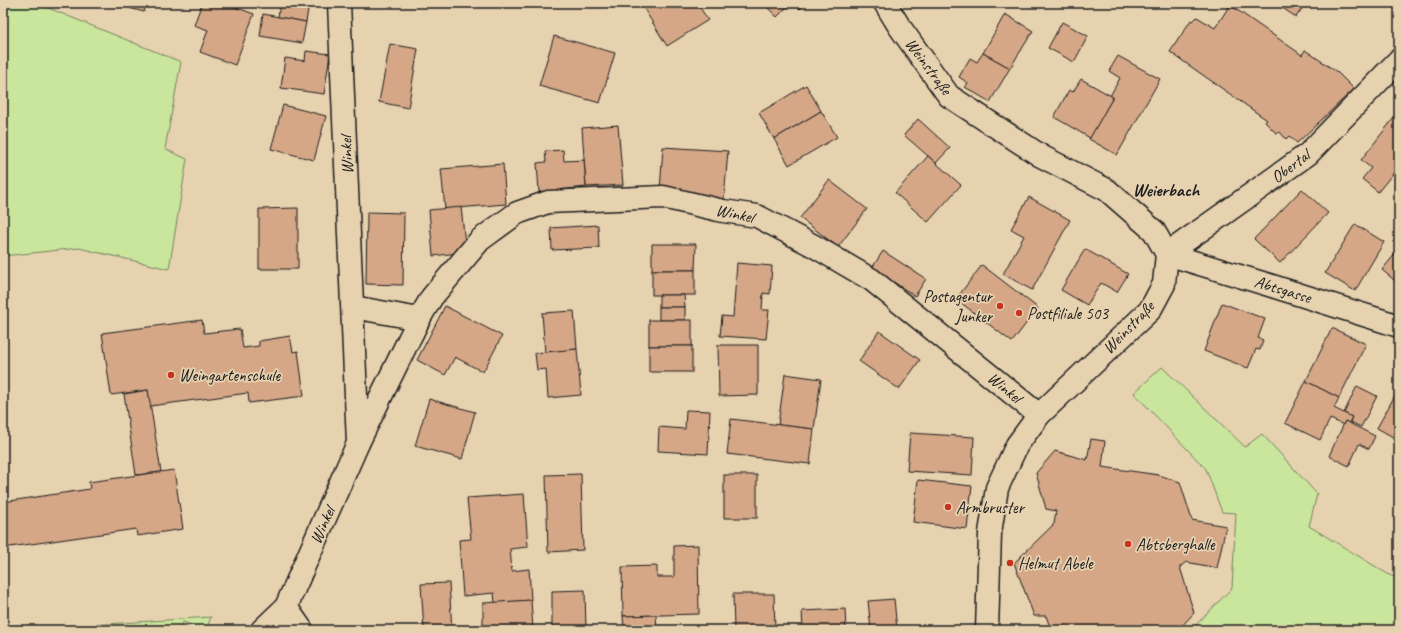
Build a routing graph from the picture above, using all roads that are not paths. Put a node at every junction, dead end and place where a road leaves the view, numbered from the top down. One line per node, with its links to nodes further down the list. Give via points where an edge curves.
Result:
1 (339, 3): 5 (street, Winkel)
2 (885, 3): 4 (street, Weinstraße, via 949,96 1041,156 1107,190 1154,231)
3 (1399, 60): 4 (street, Obertal, via 1308,154)
4 (1167, 254): 7 (street, Abtsgasse); 8 (street, Weinstraße, via 1164,284 1150,310)
5 (353, 308): 6 (street); 9 (street, Winkel)
6 (419, 319): 8 (street, Winkel, via 432,297 480,240 517,213 548,202 663,197 757,216 814,246 872,280); 9 (street, Winkel)
7 (1399, 326)
8 (1039, 415): 13 (street, Weinstraße, via 1017,445 997,488 990,533)
9 (358, 443): 10 (street, Winkel)
10 (286, 607): 11 (street, Winkel); 12 (street)
11 (262, 630)
12 (302, 630)
13 (987, 630)

